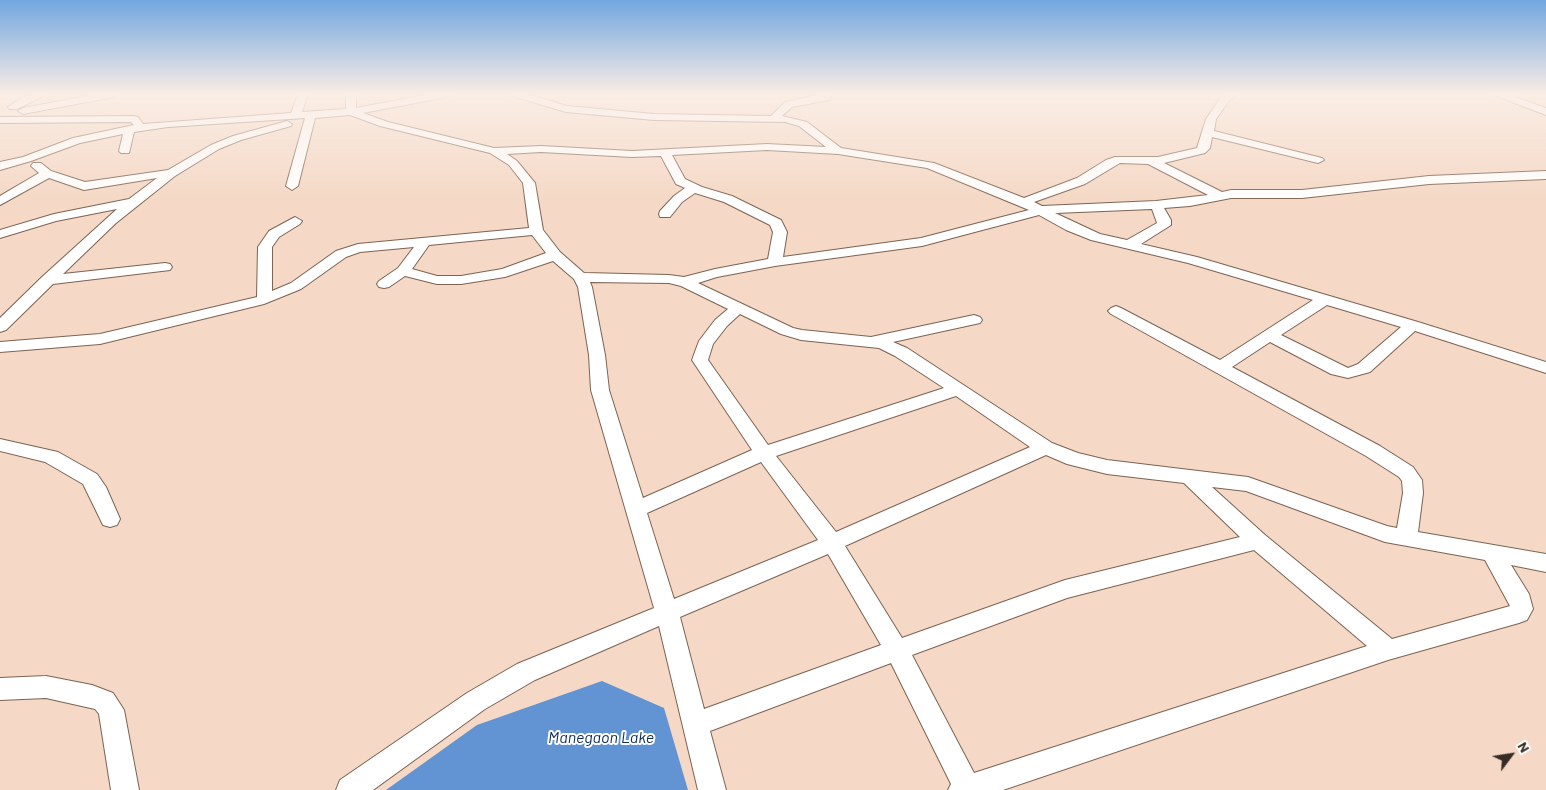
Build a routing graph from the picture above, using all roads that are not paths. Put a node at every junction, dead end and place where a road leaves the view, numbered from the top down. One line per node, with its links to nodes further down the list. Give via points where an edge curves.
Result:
1 (120, 131): 12 (street, via 77,140)
2 (133, 131): 8 (street)
3 (262, 131): 16 (street, via 236,138)
4 (307, 131): 20 (street)
5 (411, 131): 10 (street)
6 (812, 131): 9 (street)
7 (1208, 133): 13 (street); 14 (street, via 1201,151)
8 (125, 151)
9 (838, 151): 11 (street, via 750,147); 25 (street, via 930,165)
10 (494, 152): 11 (street, via 541,149 598,154); 31 (street, via 513,163 529,183)
11 (665, 153): 21 (street, via 680,181)
12 (27, 159): 15 (street); 17 (street)
13 (1318, 160)
14 (1151, 161): 22 (street); 25 (street, via 1119,159 1081,181)
15 (0, 166)
16 (171, 172): 19 (street); 24 (street)
17 (46, 173): 19 (street); 23 (street)
18 (1546, 175): 22 (street, via 1428,180 1302,194)
19 (84, 186): 28 (street)
20 (292, 186)
21 (694, 188): 29 (street); 36 (street, via 728,199 776,223 780,232)
22 (1220, 196): 26 (street)
23 (0, 201)
24 (132, 202): 28 (street); 40 (street)
25 (1024, 202): 27 (street)
26 (1156, 205): 27 (street); 34 (street, via 1164,225)
27 (1042, 210): 34 (street, via 1082,232); 36 (street, via 922,242)
28 (85, 211): 32 (street)
29 (665, 214)
30 (295, 221): 43 (street, via 274,234 265,247)
31 (536, 231): 33 (street); 35 (street)
32 (0, 234)
33 (425, 241): 38 (street); 43 (street, via 350,250 296,286)
34 (1129, 245): 44 (street, via 1192,260)
35 (555, 255): 38 (street, via 518,270 461,280 437,280); 39 (street)
36 (775, 262): 41 (street)
37 (165, 267): 40 (street)
38 (403, 271): 42 (street)
39 (580, 277): 41 (street); 60 (street, via 587,297 600,390)
40 (48, 280): 49 (street)
41 (685, 282): 45 (street)
42 (384, 284)
43 (264, 299): 52 (street, via 100,339)
44 (1324, 300): 48 (street); 50 (street)
45 (738, 308): 51 (street, via 801,335); 58 (street, via 713,332 700,360)
46 (1116, 311): 53 (street)
47 (974, 320): 51 (street)
48 (1412, 325): 50 (street, via 1364,368 1348,373); 54 (street)
49 (1, 326)
50 (1269, 335): 53 (street)
51 (874, 341): 55 (street, via 896,349)
52 (0, 347)
53 (1221, 367): 62 (street, via 1406,472 1412,480 1413,493)
54 (1546, 368)
55 (957, 390): 57 (street); 58 (street)
56 (0, 445): 61 (street, via 50,457 90,479)
57 (1045, 448): 59 (street, via 1100,465); 64 (street)
58 (764, 452): 60 (street); 64 (street)
59 (1188, 476): 62 (street, via 1248,484 1363,527); 63 (street)
60 (638, 509): 67 (street)
61 (110, 519)
62 (1406, 539): 65 (street)
63 (1258, 540): 68 (street); 69 (street, via 1065,589)
64 (832, 543): 67 (street); 69 (street)
65 (1492, 553): 66 (street); 68 (street, via 1520,601 1522,609 1519,613)
66 (1546, 563)
67 (667, 613): 71 (street); 74 (street, via 526,672 476,701)
68 (1388, 650): 72 (street)
69 (897, 651): 71 (street); 72 (street)
70 (0, 688): 73 (street, via 46,687 104,701 111,710)
71 (694, 724): 75 (street)
72 (966, 789)
73 (124, 790)
74 (350, 790)
75 (712, 790)

